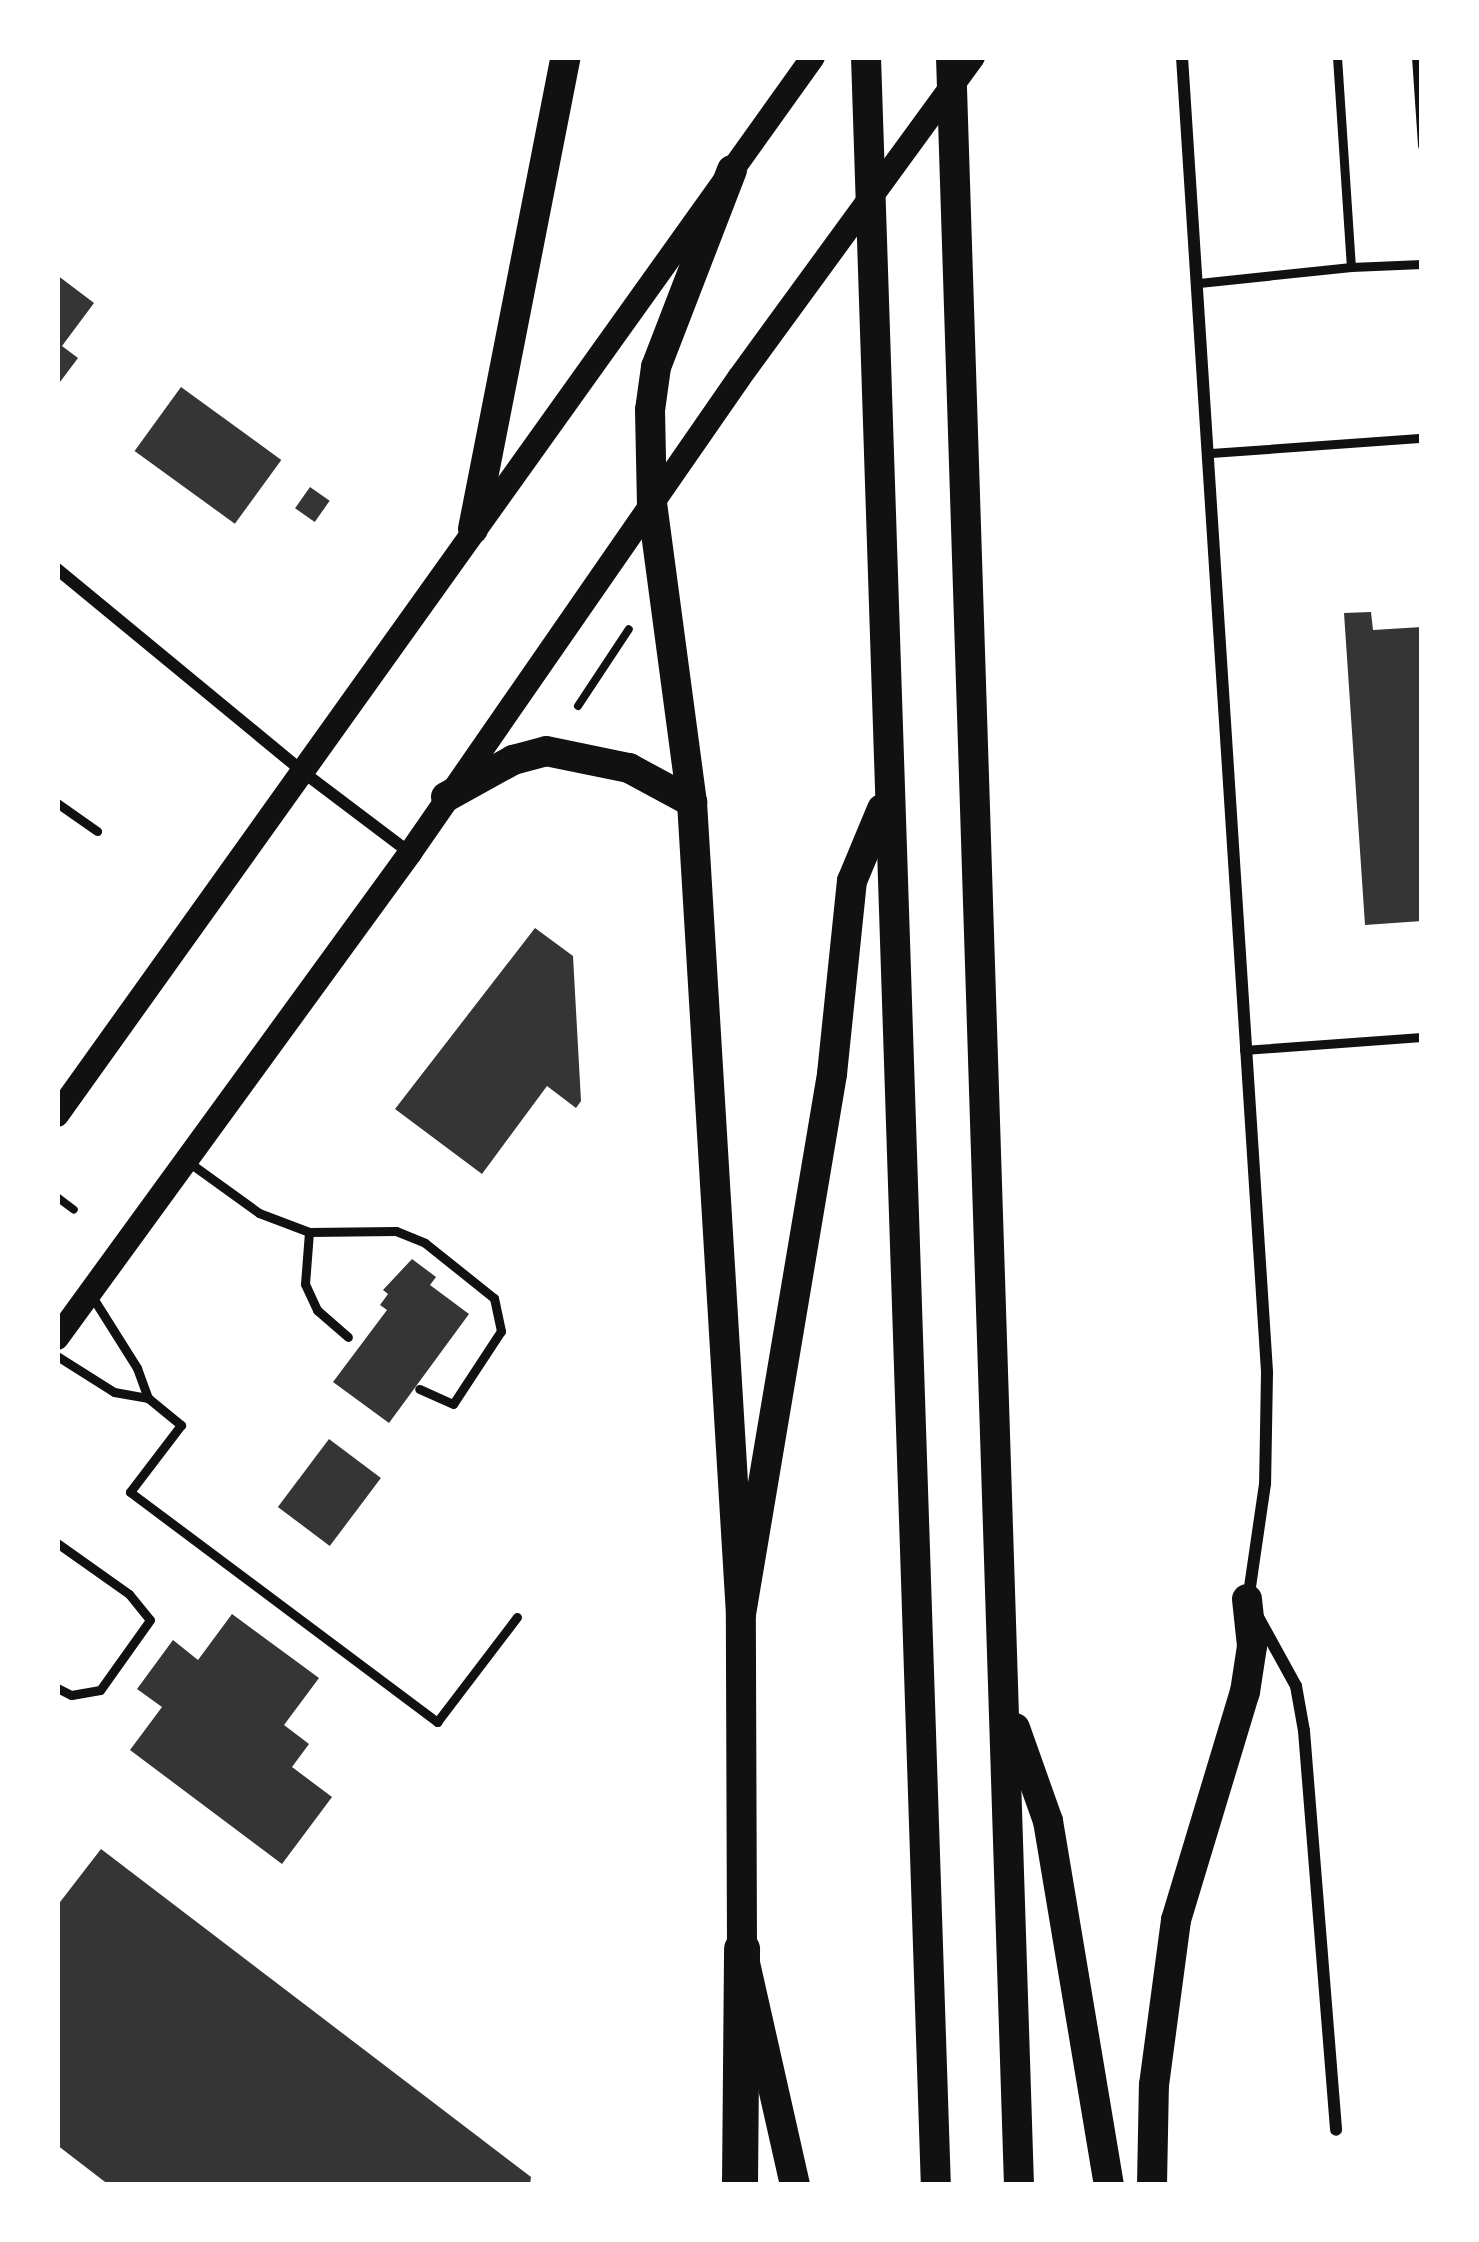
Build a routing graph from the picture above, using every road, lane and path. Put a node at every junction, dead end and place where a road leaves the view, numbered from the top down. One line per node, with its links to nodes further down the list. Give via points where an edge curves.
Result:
1 (566, 57): 17 (main road)
2 (813, 57): 10 (main road)
3 (866, 57): 23 (main road)
4 (951, 57): 46 (main road)
5 (973, 57): 16 (main road)
6 (1182, 57): 13 (street)
7 (1337, 57): 12 (lane)
8 (1416, 57): 9 (path)
9 (1422, 146)
10 (732, 170): 16 (main road, via 656,367); 17 (main road)
11 (1422, 264): 12 (lane)
12 (1351, 267): 13 (lane)
13 (1199, 283): 15 (street)
14 (1422, 438): 15 (lane)
15 (1211, 453): 29 (street)
16 (652, 502): 22 (main road); 24 (main road)
17 (472, 529): 21 (main road)
18 (57, 568): 21 (street)
19 (630, 627): 20 (path)
20 (578, 706)
21 (303, 772): 27 (street); 30 (main road)
22 (446, 797): 24 (main road, via 546,751 628,768); 27 (main road)
23 (886, 797): 43 (main road, via 852,880 832,1074); 51 (main road)
24 (692, 802): 43 (main road)
25 (57, 803): 26 (lane)
26 (97, 831)
27 (410, 853): 31 (main road)
28 (1422, 1036): 29 (lane)
29 (1244, 1050): 42 (street, via 1267,1373 1265,1484)
30 (57, 1115)
31 (187, 1161): 34 (lane, via 259,1213); 35 (main road)
32 (57, 1197): 33 (path)
33 (74, 1210)
34 (309, 1232): 37 (lane, via 304,1284 317,1310); 39 (lane, via 396,1232 425,1243 494,1298 501,1331 453,1405)
35 (90, 1293): 36 (main road); 40 (lane)
36 (61, 1326)
37 (348, 1336)
38 (57, 1356): 40 (lane, via 114,1392)
39 (419, 1389)
40 (148, 1398): 44 (lane, via 181,1425 130,1492 437,1722)
41 (57, 1543): 45 (lane, via 129,1594 150,1620 100,1690 71,1696)
42 (1247, 1599): 48 (street, via 1296,1686 1304,1731); 54 (main road, via 1252,1646 1245,1692 1176,1920 1154,2085)
43 (741, 1614): 47 (main road)
44 (517, 1617)
45 (57, 1688)
46 (1006, 1701): 52 (main road); 53 (main road, via 1048,1821)
47 (742, 1949): 49 (highway); 50 (main road)
48 (1336, 2130)
49 (740, 2185)
50 (795, 2185)
51 (936, 2185)
52 (1019, 2185)
53 (1109, 2185)
54 (1152, 2185)

